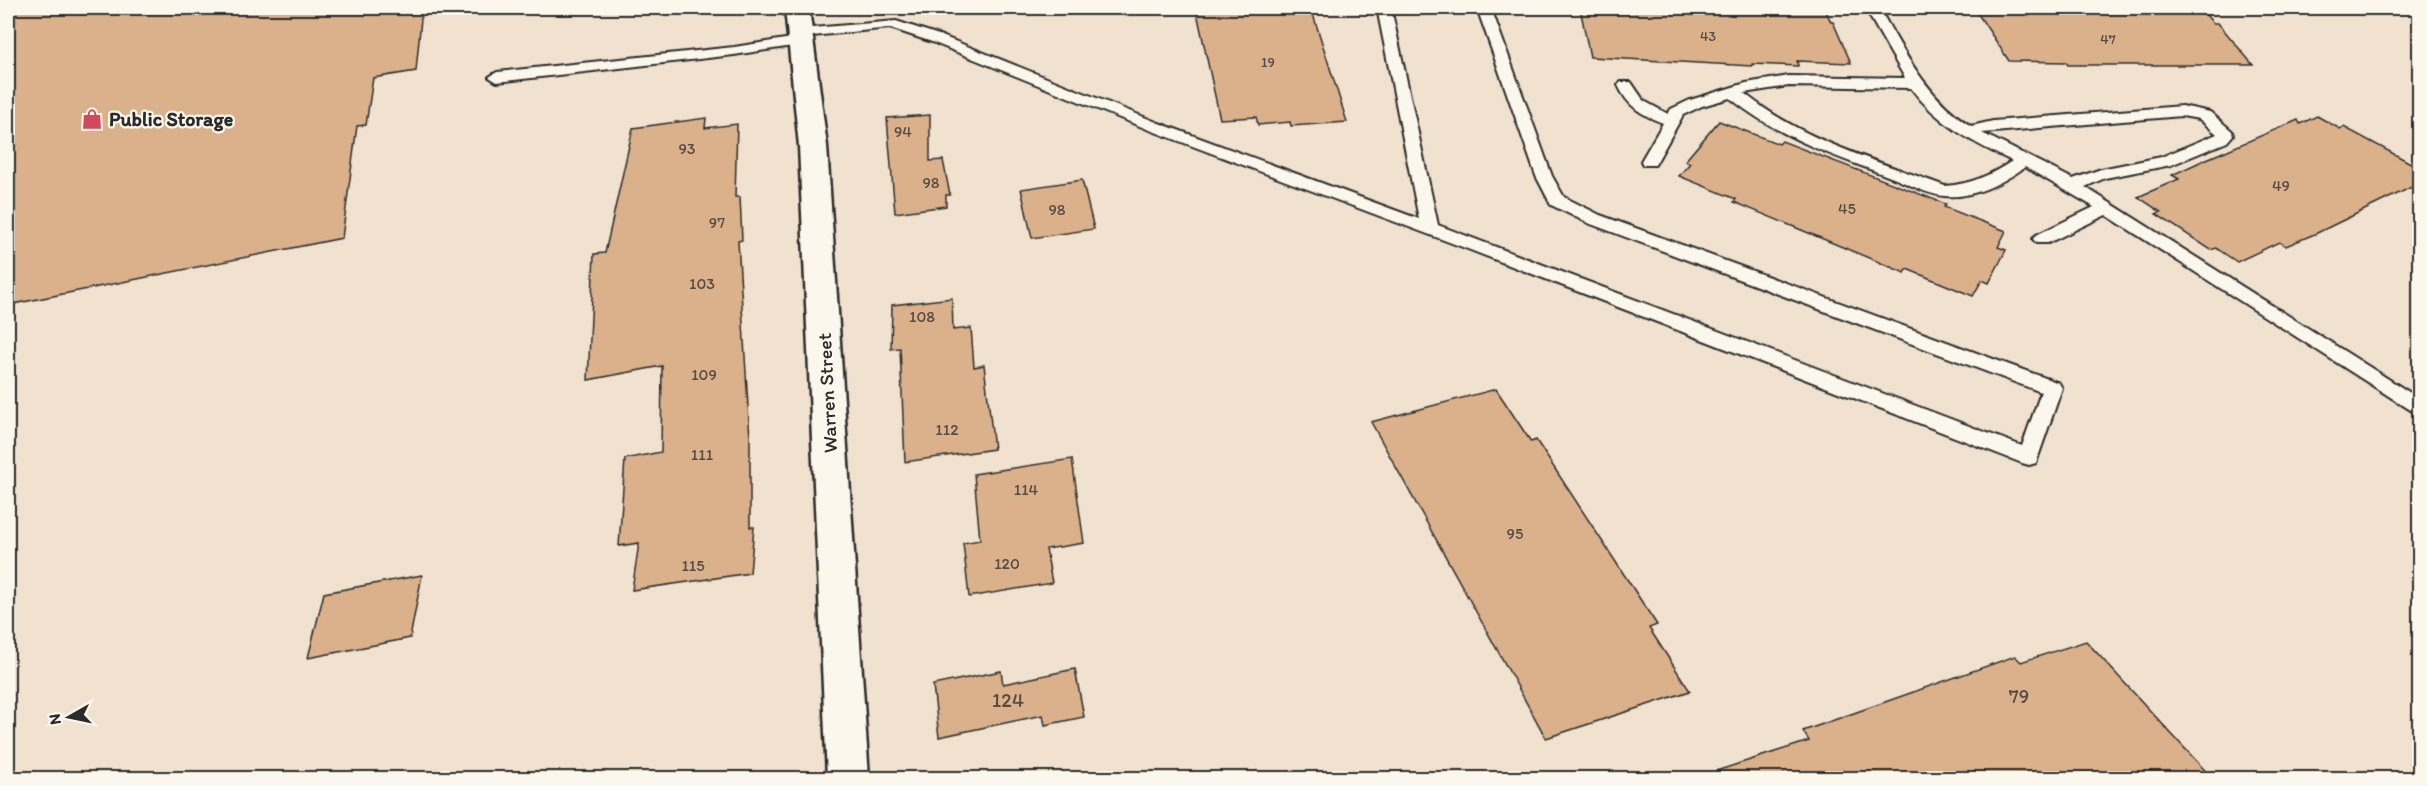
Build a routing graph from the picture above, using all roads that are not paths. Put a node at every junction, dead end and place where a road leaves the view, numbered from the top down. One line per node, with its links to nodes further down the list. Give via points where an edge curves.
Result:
1 (797, 8): 5 (main road, Warren Street)
2 (1384, 8): 16 (lane)
3 (1484, 8): 16 (lane, via 1544,176 1557,201 1605,224 2052,388 2029,458)
4 (1872, 8): 7 (lane)
5 (801, 37): 6 (lane, via 734,51); 16 (lane, via 891,24); 21 (main road, Warren Street, via 813,146)
6 (497, 77)
7 (1915, 83): 9 (lane, via 1789,81); 11 (lane, via 1943,114)
8 (1626, 85): 10 (lane, via 1637,104)
9 (1733, 92): 10 (lane, via 1686,107); 12 (lane, via 1787,131 1938,189 1957,191 1982,185)
10 (1671, 120): 13 (lane)
11 (1968, 132): 12 (lane); 14 (lane, via 1993,126 2182,111 2204,116 2224,131 2221,138 2165,161 2101,174)
12 (2024, 160): 14 (lane)
13 (1649, 161)
14 (2072, 186): 15 (lane)
15 (2107, 208): 17 (lane); 19 (lane)
16 (1430, 229)
17 (2042, 239)
18 (2420, 387): 19 (lane)
19 (2401, 397): 20 (lane)
20 (2420, 409)
21 (848, 778)

